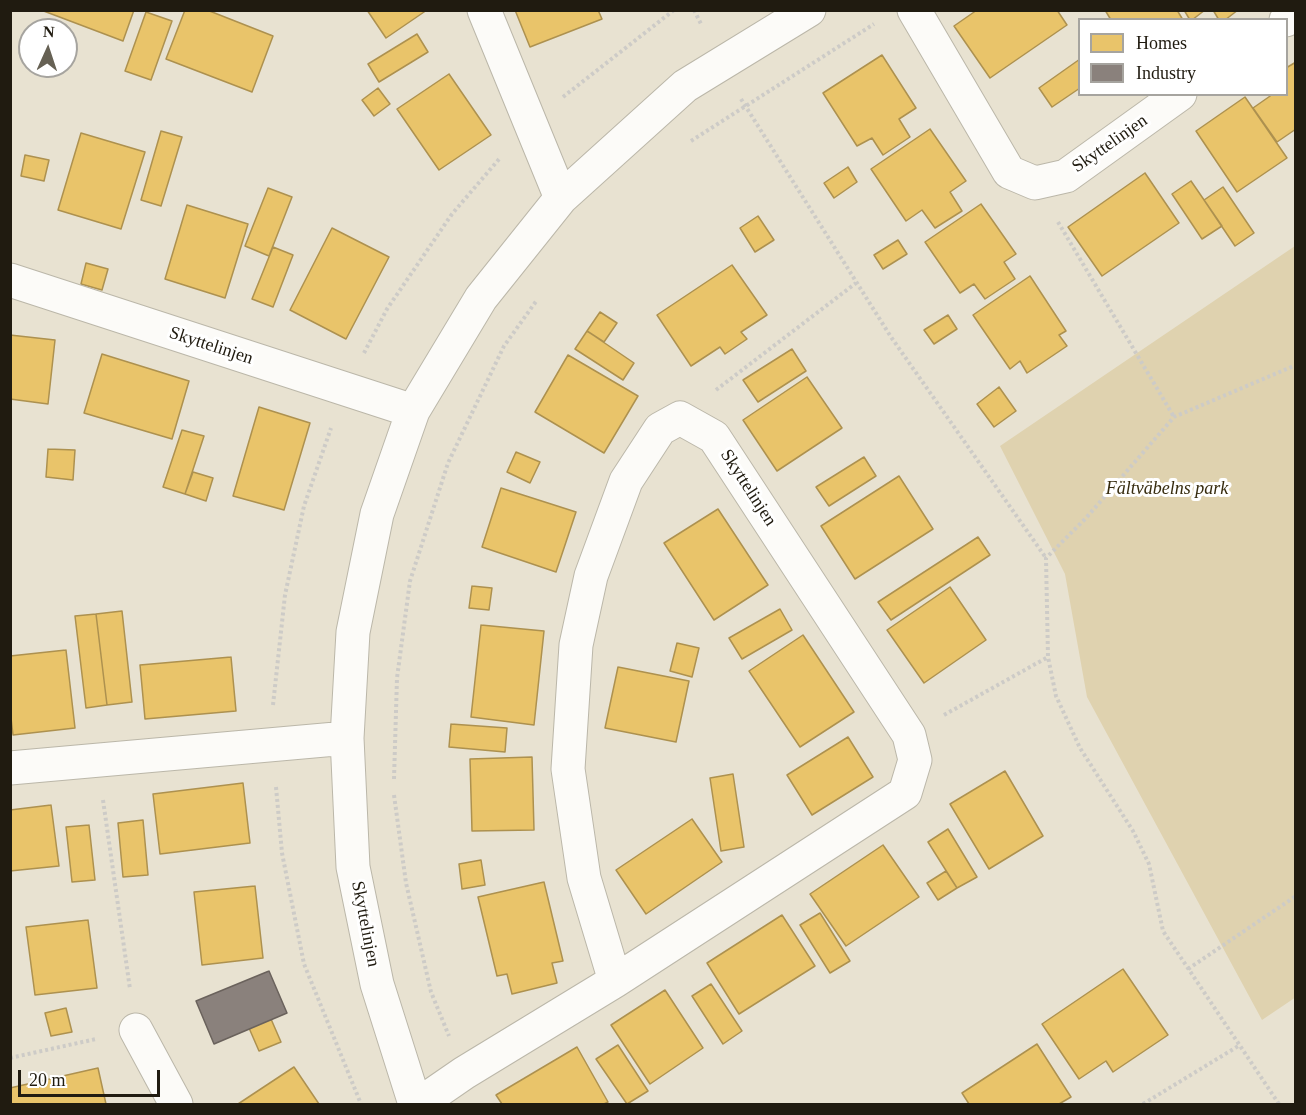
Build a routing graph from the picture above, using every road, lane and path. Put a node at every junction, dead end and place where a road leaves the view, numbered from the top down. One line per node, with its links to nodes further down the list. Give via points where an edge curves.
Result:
1 (484, 10): 11 (street)
2 (694, 10): 6 (path)
3 (809, 10): 6 (street, Skyttelinjen)
4 (914, 10): 10 (street, via 1009,172)
5 (876, 23): 8 (path)
6 (722, 64): 8 (path); 11 (street, Skyttelinjen, via 685,86)
7 (1177, 96): 10 (street, Skyttelinjen, via 1066,176)
8 (745, 107): 9 (path); 13 (path)
9 (683, 146)
10 (1035, 183): 17 (path)
11 (561, 198): 16 (street, Skyttelinjen, via 481,298)
12 (10, 280): 16 (street, Skyttelinjen)
13 (856, 283): 18 (path); 19 (path)
14 (543, 291): 31 (path, via 504,346 448,464 410,581 397,678 393,787 406,883 431,992)
15 (1296, 364): 17 (path)
16 (412, 411): 22 (street, Skyttelinjen, via 377,514 353,632)
17 (1174, 417): 19 (path)
18 (680, 418): 21 (street, Skyttelinjen, via 714,437); 27 (street, via 660,429 626,481 591,576 576,645 568,769 584,878)
19 (1046, 558): 20 (path)
20 (1048, 657): 21 (path); 26 (path, via 1056,696 1080,748 1133,831 1149,864 1163,931)
21 (909, 735): 27 (street, Skyttelinjen, via 915,760 905,793)
22 (347, 738): 23 (street); 33 (street, Skyttelinjen, via 353,867 377,984)
23 (97, 761): 24 (street); 28 (path)
24 (10, 768)
25 (1296, 896): 26 (path)
26 (1188, 969): 29 (path)
27 (615, 981): 31 (street, Skyttelinjen)
28 (136, 1030): 30 (path); 32 (street)
29 (1240, 1045): 34 (path); 35 (path)
30 (10, 1058)
31 (464, 1073): 33 (street, Skyttelinjen)
32 (176, 1104)
33 (417, 1104)
34 (1143, 1104)
35 (1279, 1104)

